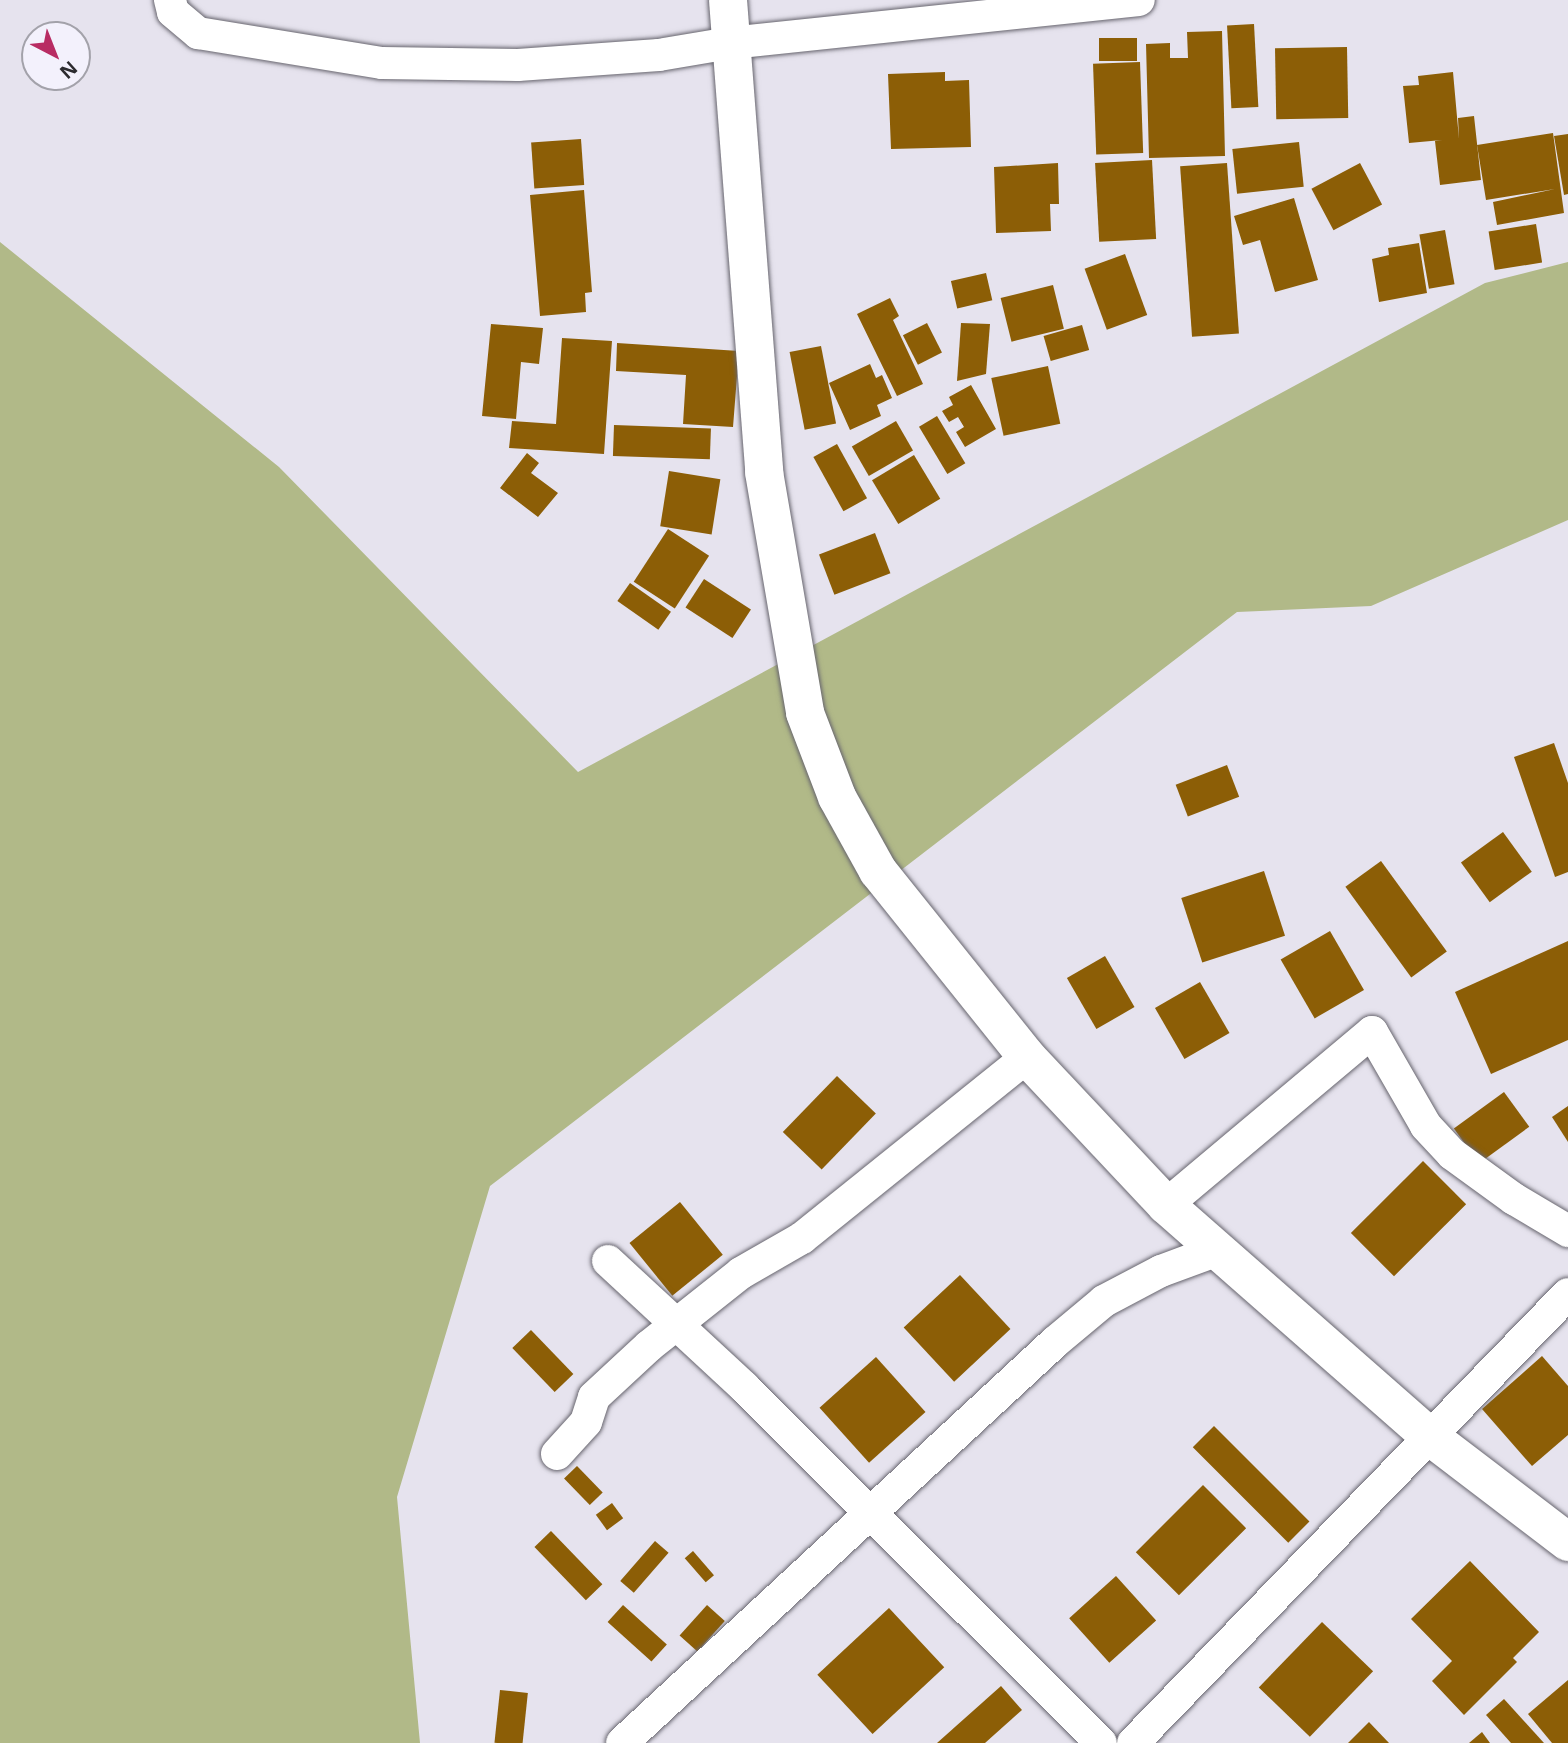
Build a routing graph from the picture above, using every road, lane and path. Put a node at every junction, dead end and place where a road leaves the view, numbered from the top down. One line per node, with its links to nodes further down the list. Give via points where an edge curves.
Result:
1 (170, 0): 4 (street, via 173,12 198,33 382,63 518,65 659,55)
2 (728, 0): 4 (street)
3 (1139, 0): 4 (street)
4 (730, 43): 5 (street, via 764,472 805,713 837,797 878,871)
5 (1027, 1056): 6 (street); 11 (street, via 802,1238 741,1273)
6 (1166, 1205): 7 (street, via 1372,1032 1426,1126 1452,1154); 8 (street)
7 (1568, 1231)
8 (1214, 1251): 12 (street); 14 (street, via 1161,1271 1104,1301)
9 (608, 1261): 11 (street)
10 (1568, 1294): 12 (street)
11 (677, 1326): 13 (street, via 594,1397 586,1422); 14 (street)
12 (1429, 1436): 15 (street); 18 (street)
13 (557, 1454)
14 (869, 1511): 16 (street); 17 (street)
15 (1568, 1542)
16 (622, 1743)
17 (1101, 1743)
18 (1133, 1743)

